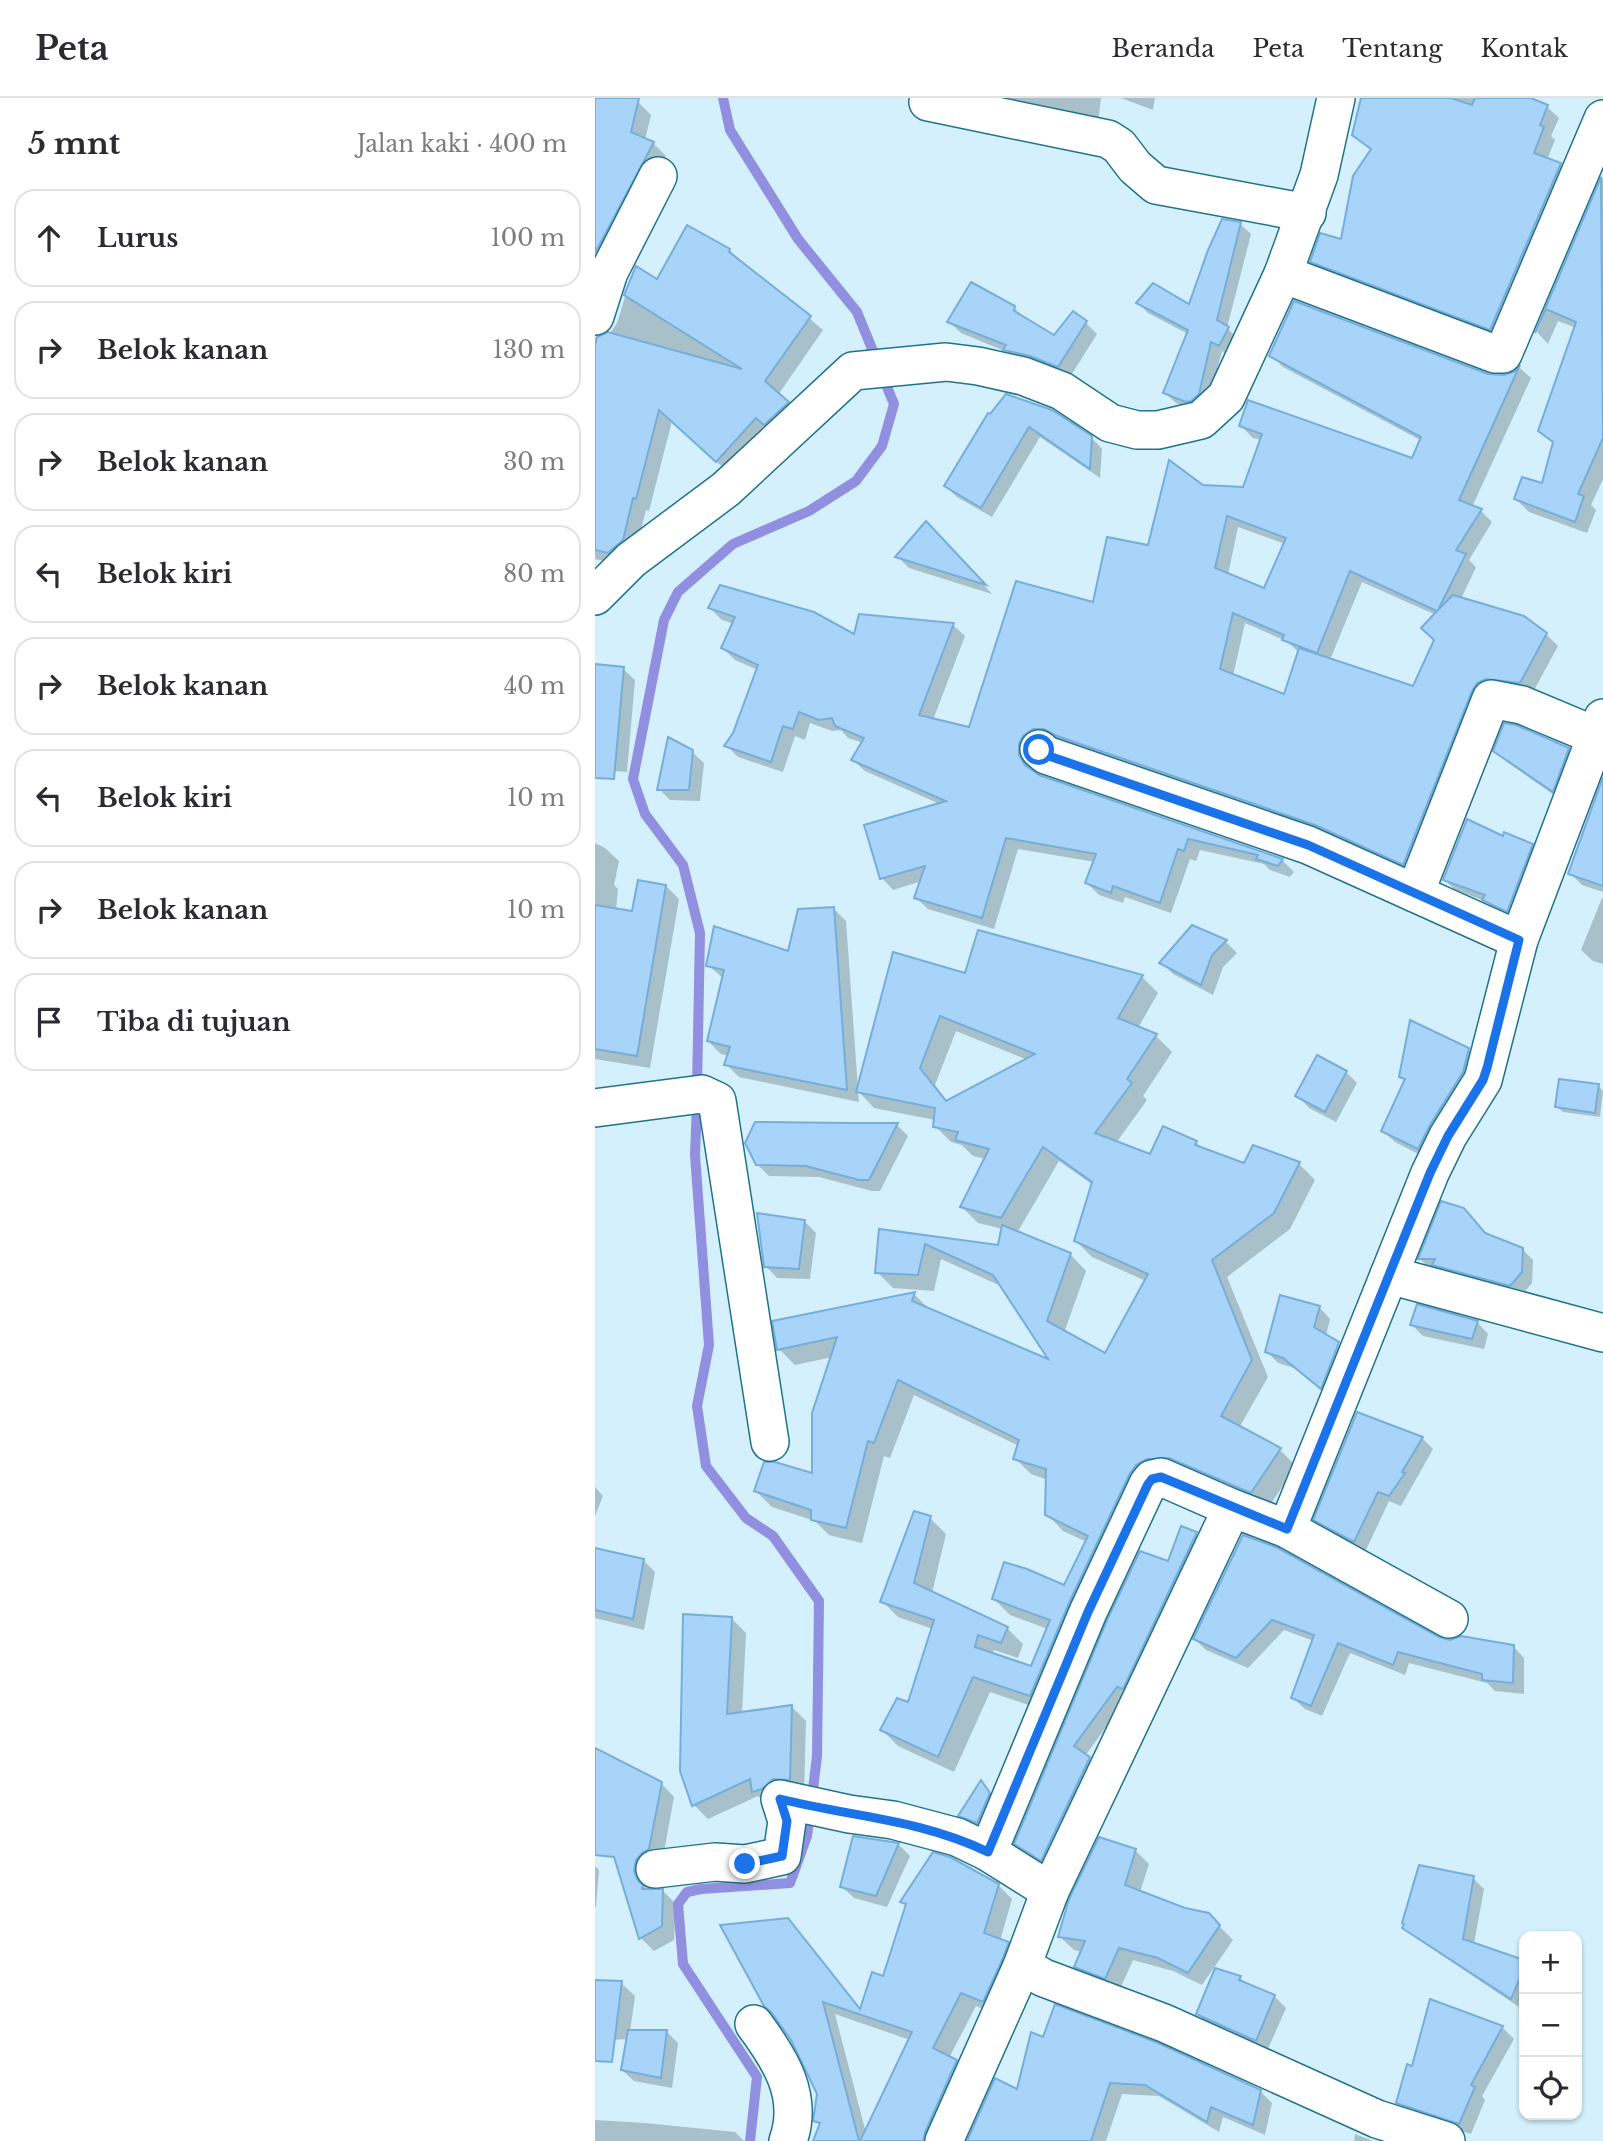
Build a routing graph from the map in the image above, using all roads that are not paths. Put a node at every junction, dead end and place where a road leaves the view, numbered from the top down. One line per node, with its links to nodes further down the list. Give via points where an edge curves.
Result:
1 (1336, 98): 5 (street)
2 (928, 102): 5 (street, via 1108,138 1143,174 1163,187)
3 (1603, 120): 6 (street, via 1503,354)
4 (658, 176): 7 (street, via 604,284)
5 (1307, 213): 6 (street)
6 (1283, 274): 8 (street, via 1226,397 1201,420 1137,430 1110,423 1062,391 978,366 946,362 853,371 726,489 631,560)
7 (595, 316)
8 (595, 596)
9 (1600, 727): 11 (street, via 1491,699); 12 (street)
10 (1039, 750): 11 (street, via 1308,845)
11 (1415, 892): 12 (street)
12 (1519, 940): 14 (street, via 1483,1080 1436,1160)
13 (595, 1108): 16 (street, via 689,1097 717,1101)
14 (1388, 1275): 15 (street); 18 (street)
15 (1603, 1333)
16 (771, 1442)
17 (1232, 1507): 18 (street); 20 (street, via 1161,1477 1148,1484 1088,1612); 22 (street)
18 (1287, 1529): 19 (street)
19 (1449, 1619)
20 (988, 1852): 21 (street, via 919,1826 780,1799 787,1821 782,1856 745,1864 715,1862); 22 (street)
21 (656, 1870)
22 (1050, 1891): 23 (street)
23 (1022, 1966): 25 (street, via 1164,2023); 27 (street)
24 (754, 2024): 26 (street, via 779,2057 793,2100)
25 (1391, 2132): 28 (street)
26 (788, 2141)
27 (944, 2141)
28 (1446, 2141)

